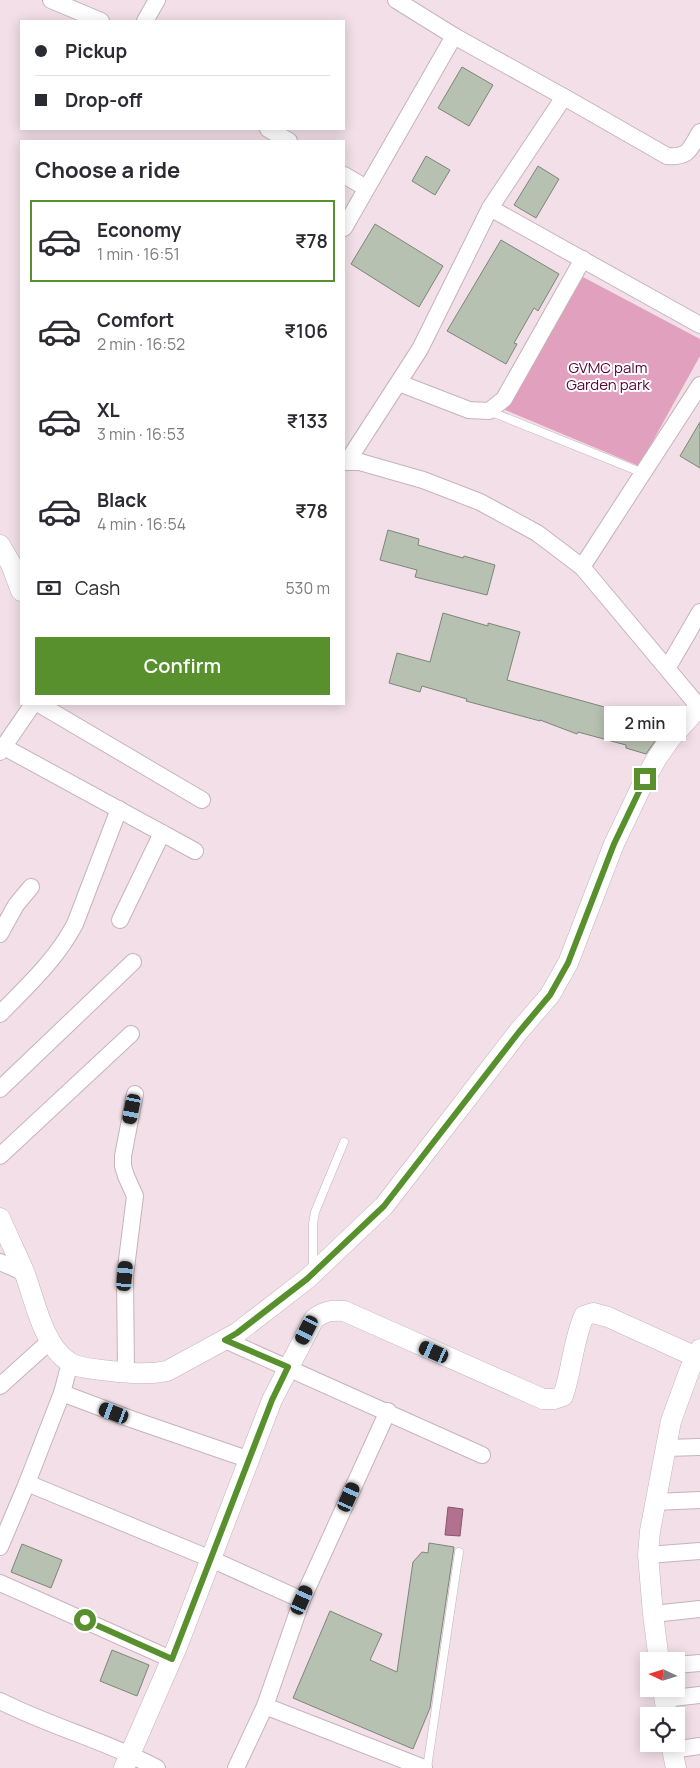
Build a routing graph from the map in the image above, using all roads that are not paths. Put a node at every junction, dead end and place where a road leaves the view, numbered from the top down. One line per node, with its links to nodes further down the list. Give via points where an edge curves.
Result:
1 (51, 0): 5 (street)
2 (157, 0): 6 (street)
3 (396, 0): 4 (street)
4 (416, 5): 7 (street)
5 (99, 20)
6 (146, 20)
7 (454, 36): 8 (street); 13 (street)
8 (564, 97): 10 (street, via 667,156 679,158 689,152); 14 (street)
9 (270, 130): 11 (street)
10 (700, 132)
11 (287, 140)
12 (345, 176): 13 (street)
13 (366, 188): 15 (street)
14 (490, 208): 16 (street); 18 (street, via 420,349)
15 (345, 226)
16 (583, 258): 17 (street); 20 (street, via 504,399)
17 (700, 325)
18 (399, 383): 20 (street, via 469,410); 21 (street)
19 (700, 385): 22 (street)
20 (489, 411): 22 (lane)
21 (345, 462): 24 (street, via 360,462 424,480 480,502 537,533)
22 (643, 473): 24 (street)
23 (0, 545): 25 (street)
24 (582, 567): 27 (street)
25 (20, 588)
26 (700, 612): 27 (street)
27 (668, 667): 30 (street)
28 (32, 705): 31 (street)
29 (41, 705): 32 (street)
30 (700, 707): 49 (street, via 671,738 645,779 614,844 568,963 550,995 384,1206)
31 (2, 750): 33 (street)
32 (202, 800)
33 (119, 809): 34 (street); 40 (street, via 67,939)
34 (162, 833): 35 (street); 37 (street)
35 (194, 852)
36 (31, 887): 38 (street, via 16,905)
37 (120, 920)
38 (0, 934)
39 (133, 962): 42 (street)
40 (0, 1014)
41 (131, 1034): 45 (street)
42 (0, 1089)
43 (135, 1094): 55 (street, via 123,1156 126,1176 135,1196 125,1276)
44 (344, 1142): 49 (lane, via 315,1212)
45 (0, 1156)
46 (0, 1218): 48 (street)
47 (0, 1262): 48 (street)
48 (24, 1273): 51 (street)
49 (313, 1274): 50 (street)
50 (225, 1340): 54 (street); 55 (street, via 167,1371)
51 (50, 1341): 53 (street); 57 (street)
52 (698, 1353): 54 (street, via 593,1313 584,1316 580,1326 563,1396 543,1398 344,1311 334,1310 323,1312 314,1319); 56 (street)
53 (70, 1363): 55 (street); 58 (street)
54 (288, 1367): 59 (street); 63 (street)
55 (126, 1373)
56 (693, 1379): 61 (street, via 671,1421)
57 (0, 1386)
58 (62, 1393): 63 (street); 64 (street)
59 (388, 1412): 62 (street); 73 (street)
60 (700, 1447): 61 (street)
61 (665, 1448): 66 (street)
62 (482, 1454)
63 (250, 1460): 71 (street)
64 (27, 1483): 67 (street); 71 (street)
65 (700, 1500): 66 (street)
66 (655, 1502): 70 (street)
67 (0, 1547)
68 (700, 1551): 70 (street)
69 (459, 1552): 89 (lane)
70 (648, 1554): 75 (street)
71 (211, 1559): 73 (street); 77 (street)
72 (0, 1583): 77 (street)
73 (302, 1600): 83 (street)
74 (700, 1609): 75 (street)
75 (653, 1614): 76 (street)
76 (658, 1652)
77 (172, 1659): 86 (street)
78 (700, 1663): 79 (street)
79 (685, 1664)
80 (700, 1695): 82 (street)
81 (0, 1701): 86 (street)
82 (665, 1701)
83 (265, 1706): 88 (street); 89 (street)
84 (700, 1746): 85 (street)
85 (673, 1754)
86 (127, 1761): 87 (street)
87 (157, 1768)
88 (236, 1768)
89 (426, 1768)

